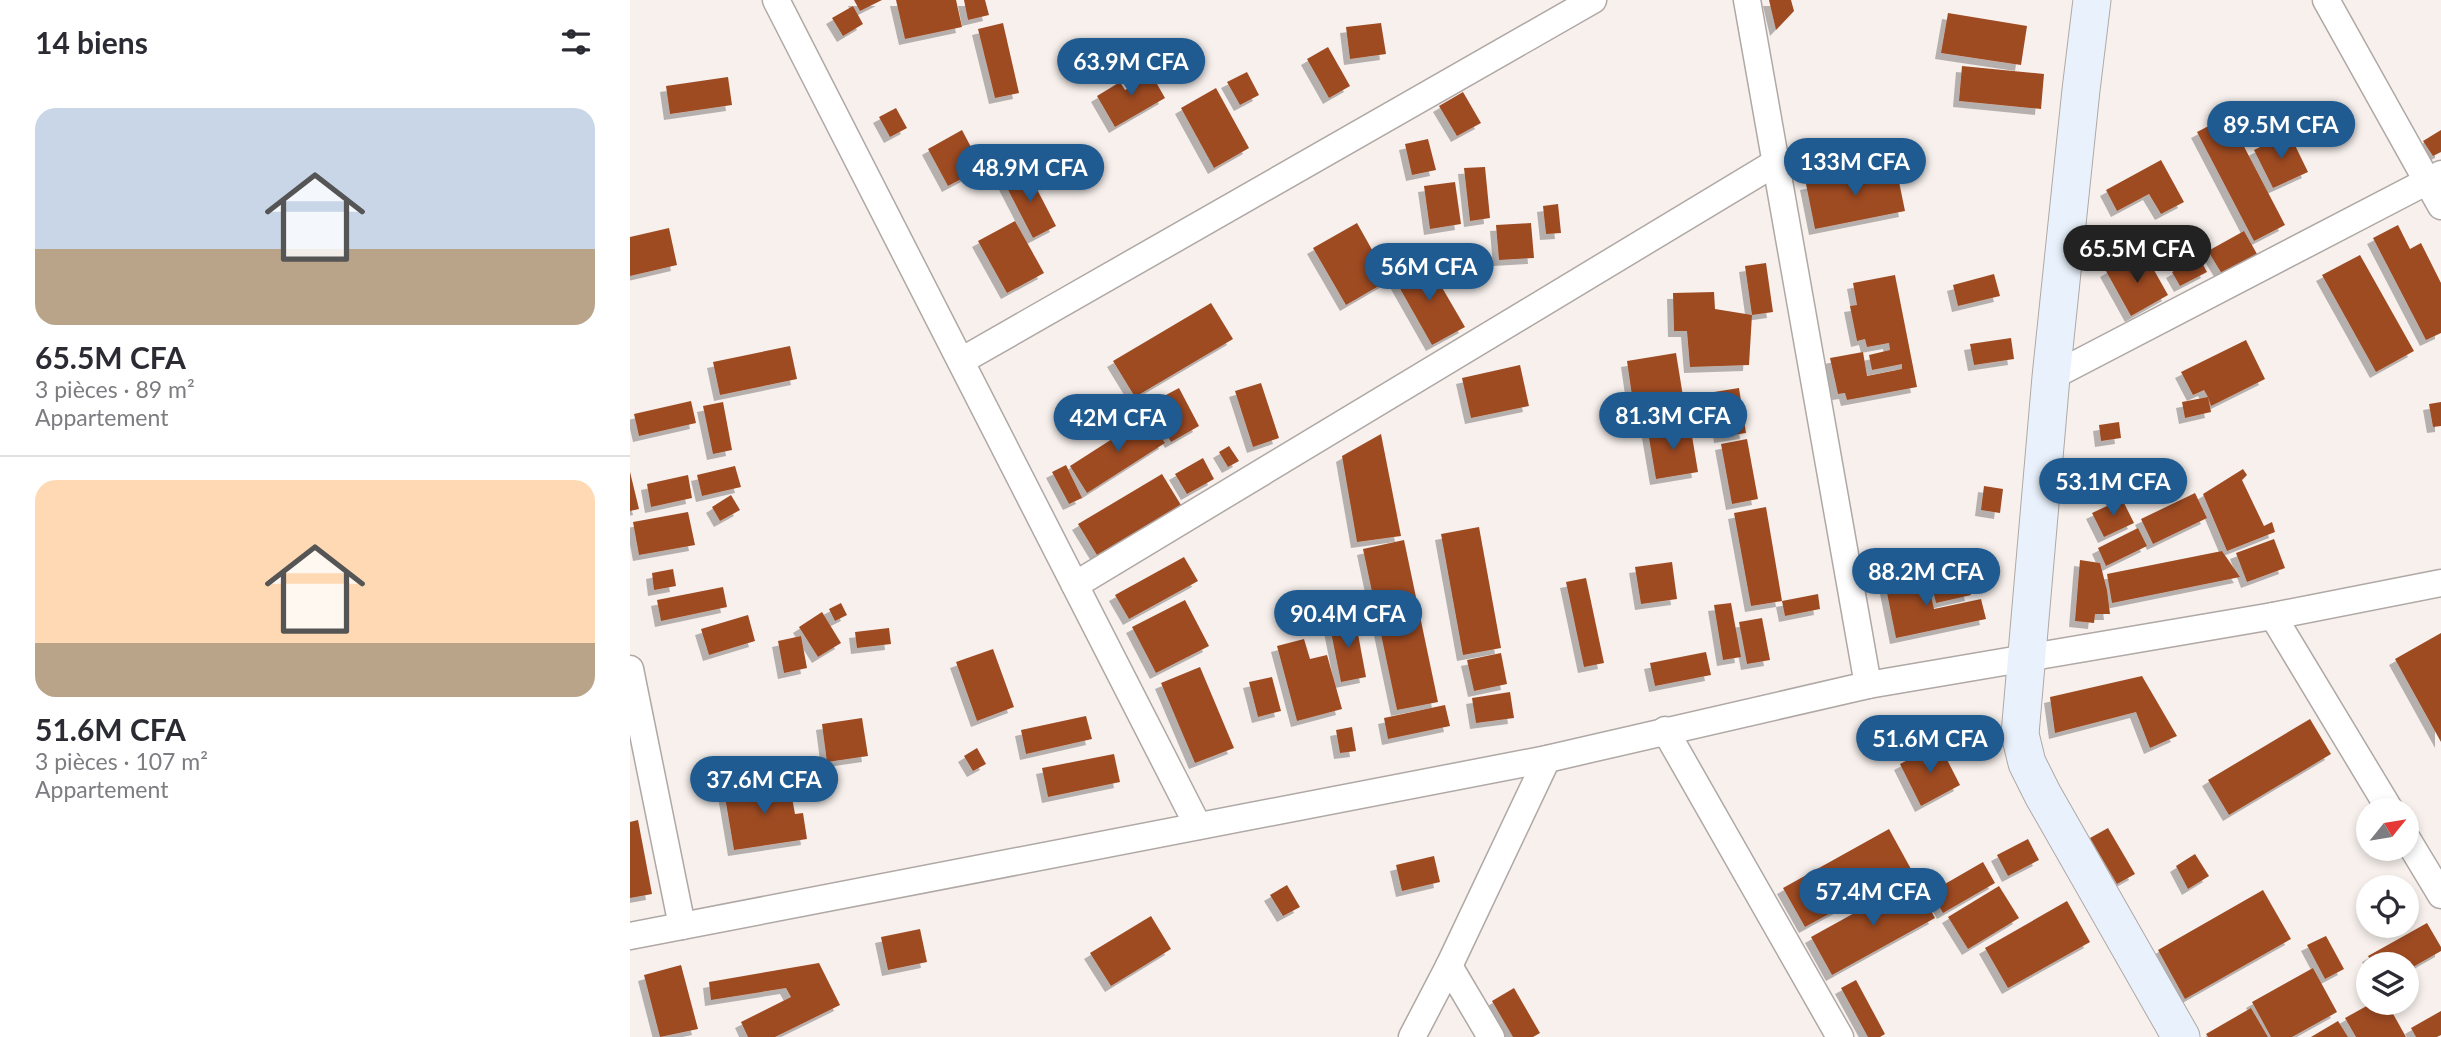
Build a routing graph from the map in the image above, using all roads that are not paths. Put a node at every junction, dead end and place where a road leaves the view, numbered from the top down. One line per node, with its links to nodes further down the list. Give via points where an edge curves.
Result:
1 (776, 0): 9 (street)
2 (1593, 0): 9 (street)
3 (1747, 0): 6 (street)
4 (2092, 0): 10 (main road)
5 (2326, 0): 7 (street)
6 (1775, 163): 12 (street); 16 (street)
7 (2435, 178): 8 (street); 10 (street)
8 (2441, 206)
9 (961, 361): 12 (street)
10 (2051, 377): 14 (main road)
11 (2441, 583): 13 (street)
12 (1075, 585): 20 (street)
13 (2273, 616): 14 (street); 19 (street)
14 (2025, 658): 16 (street); 29 (main road, via 2020,734 2027,763)
15 (630, 669): 23 (street)
16 (1868, 685): 17 (street)
17 (1665, 730): 18 (street); 28 (street)
18 (1547, 759): 20 (street); 25 (street)
19 (2383, 798)
20 (1198, 826): 23 (street)
21 (2419, 859): 22 (street)
22 (2441, 895)
23 (682, 926): 24 (street)
24 (630, 936)
25 (1449, 966): 26 (street); 27 (street)
26 (1412, 1037)
27 (1491, 1037)
28 (1840, 1037)
29 (2181, 1037)

